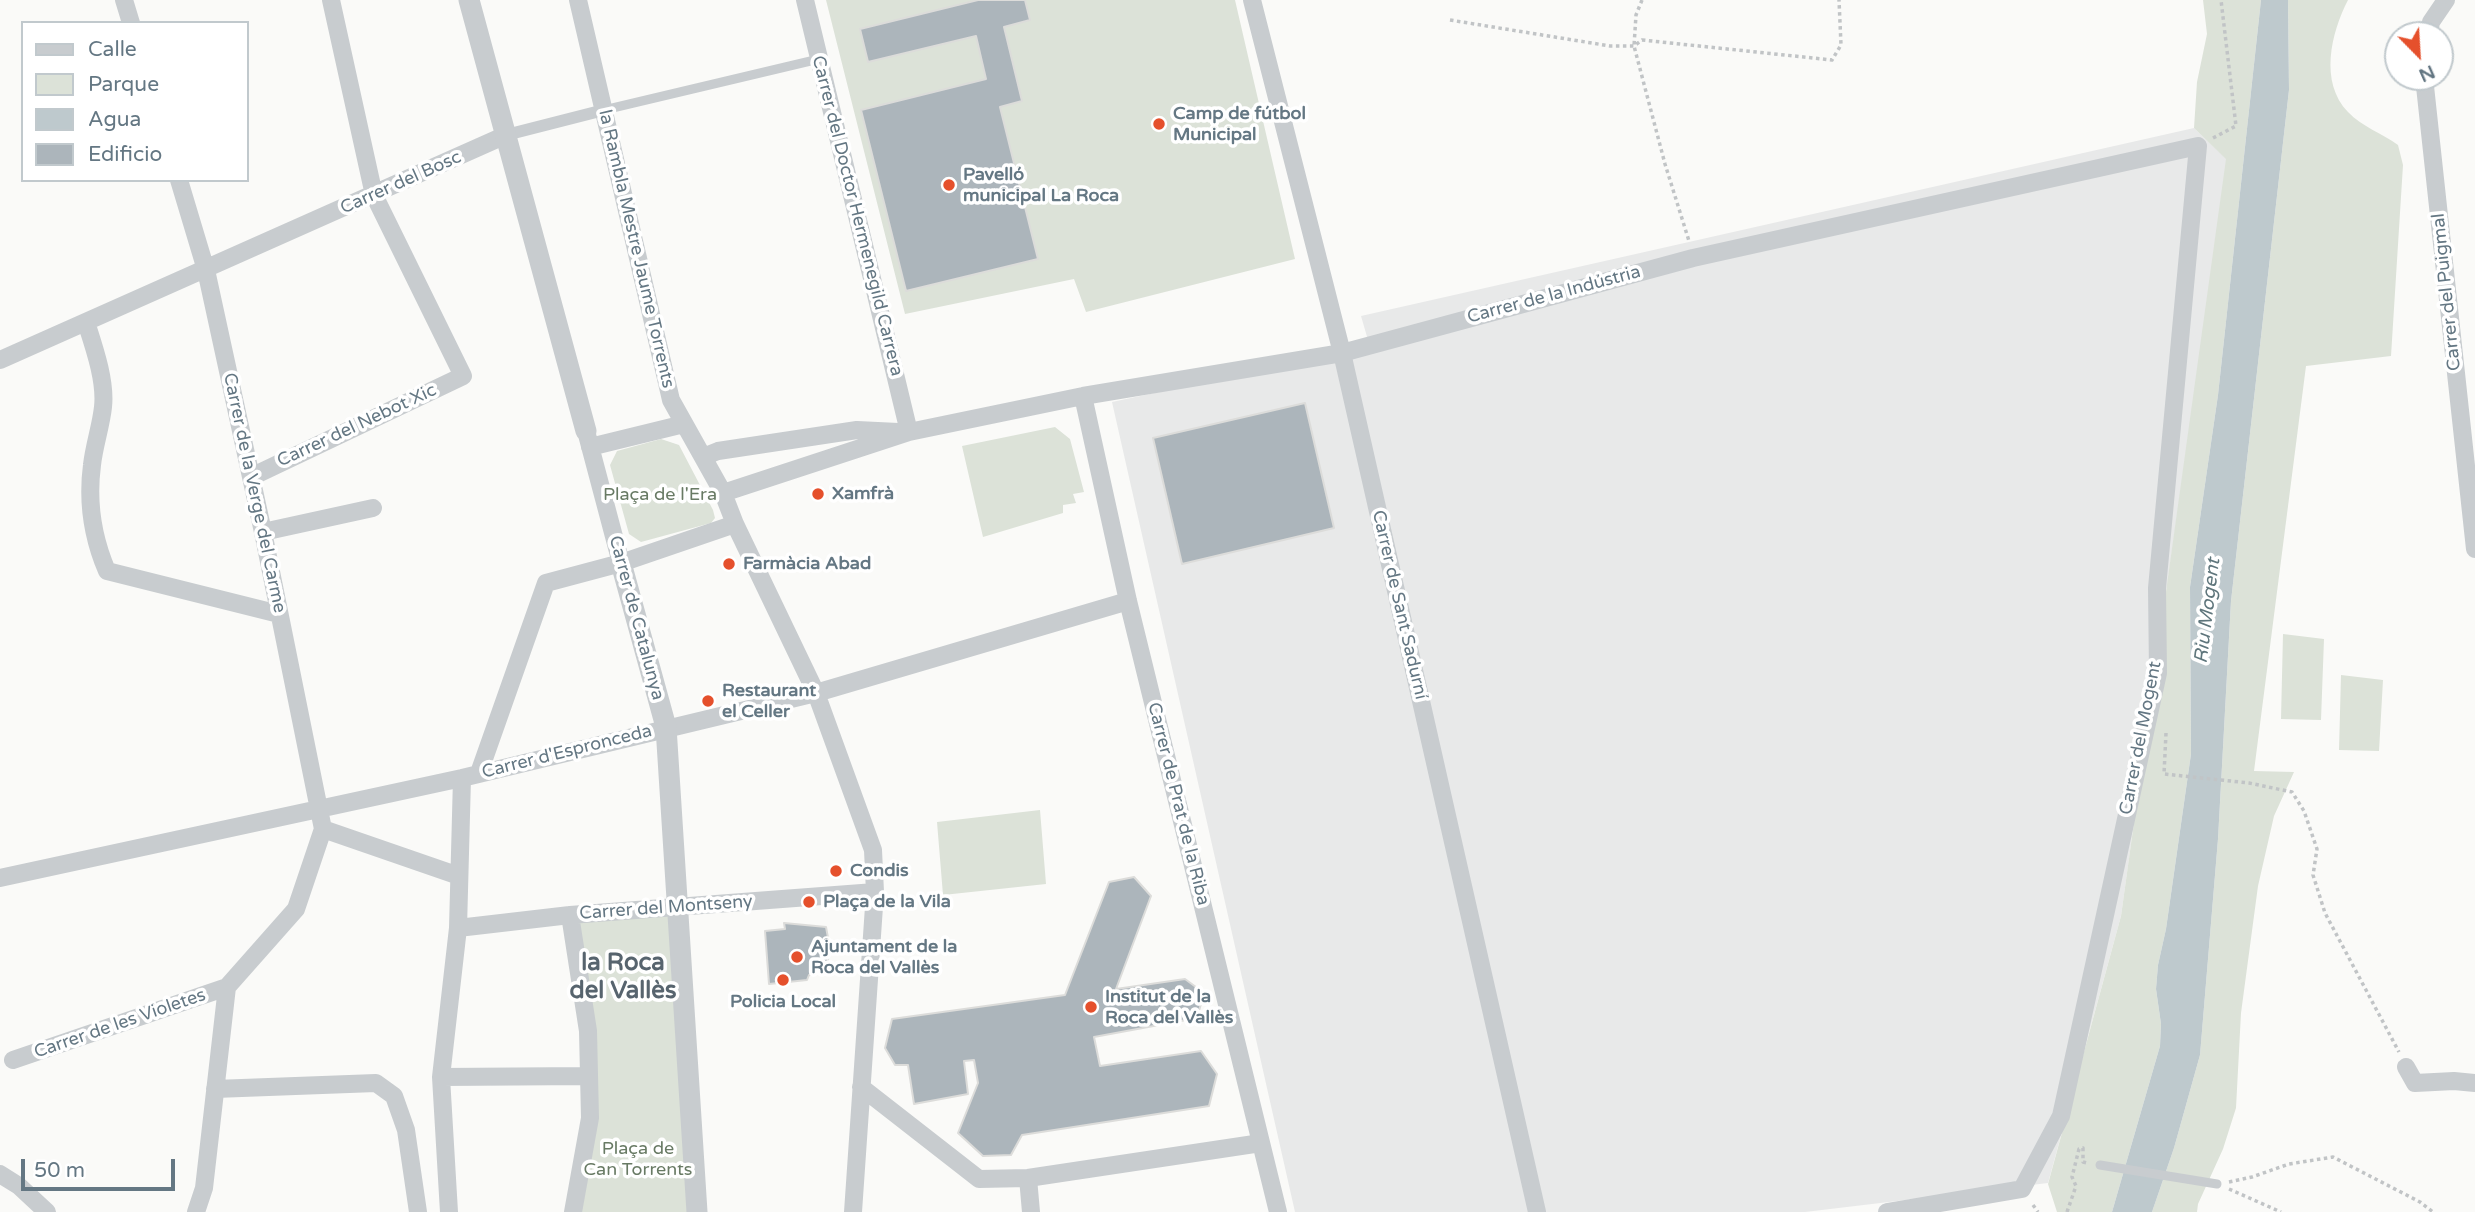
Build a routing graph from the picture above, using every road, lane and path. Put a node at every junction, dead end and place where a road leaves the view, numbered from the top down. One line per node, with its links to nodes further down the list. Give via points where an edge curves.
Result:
1 (124, 0): 12 (street)
2 (331, 0): 21 (street)
3 (469, 0): 18 (street, Carrer de Catalunya)
4 (578, 0): 17 (street, la Rambla Mestre Jaume Torrents)
5 (805, 0): 15 (street, Carrer del Doctor Hermenegild Carrera)
6 (1252, 0): 25 (street, Carrer de Sant Sadurní)
7 (1642, 0): 14 (path)
8 (1839, 0): 14 (path, via 1841,45 1832,60 1642,40)
9 (2221, 0): 19 (path, via 2236,126)
10 (2446, 0): 13 (street)
11 (1450, 20): 14 (path)
12 (130, 21)
13 (2432, 21)
14 (1634, 46): 22 (path)
15 (819, 59): 17 (lane, Carrer del Bosc); 29 (street, Carrer del Doctor Hermenegild Carrera)
16 (2426, 91): 37 (street, Carrer del Puigmal)
17 (604, 110): 18 (street, Carrer del Bosc); 28 (street, la Rambla Mestre Jaume Torrents, via 671,400)
18 (506, 135): 21 (street, Carrer del Bosc); 30 (street, Carrer de Catalunya)
19 (2198, 146): 22 (street, Carrer de la Indústria); 76 (street, Carrer del Mogent, via 2157,588 2158,673 2062,1116 2022,1189)
20 (179, 182): 23 (street, Carrer de la Verge del Carme)
21 (374, 195): 23 (street, Carrer del Bosc); 32 (street, Carrer del Nebot Xic, via 463,376)
22 (1693, 258): 25 (street, Carrer de la Indústria)
23 (205, 270): 24 (street, Carrer del Bosc); 32 (street, Carrer de la Verge del Carme)
24 (86, 322): 26 (street, Carrer del Bosc); 40 (street, via 104,404 89,504 97,547 107,570)
25 (1342, 353): 27 (street, Carrer de la Indústria); 75 (street, Carrer de Sant Sadurní)
26 (0, 360)
27 (1083, 396): 29 (street, Carrer de la Indústria); 39 (street, Carrer de Prat de la Riba)
28 (684, 424): 30 (street); 31 (street, la Rambla Mestre Jaume Torrents)
29 (909, 432): 31 (street, Carrer de la Indústria, via 857,430); 33 (street, Carrer de la Indústria)
30 (588, 439): 38 (street, Carrer de Catalunya)
31 (703, 457): 33 (street, la Rambla Mestre Jaume Torrents)
32 (251, 477): 36 (street, Carrer de la Verge del Carme)
33 (723, 493): 35 (street, la Rambla Mestre Jaume Torrents)
34 (373, 508): 36 (street)
35 (735, 524): 38 (street); 41 (street, la Rambla Mestre Jaume Torrents)
36 (262, 532): 40 (street, Carrer de la Verge del Carme)
37 (2475, 549)
38 (621, 563): 42 (street, Carrer de Catalunya); 44 (street, via 546,583)
39 (1128, 601): 41 (street, Carrer d'Espronceda); 61 (street, Carrer de Prat de la Riba)
40 (279, 614): 45 (street, Carrer de la Verge del Carme)
41 (816, 694): 42 (street, Carrer d'Espronceda); 49 (street, la Rambla Mestre Jaume Torrents, via 873,850)
42 (666, 727): 44 (street, Carrer d'Espronceda); 50 (street, Carrer de Catalunya)
43 (2164, 774): 55 (path, via 2292,792 2317,849 2313,875 2325,913)
44 (470, 776): 45 (street, Carrer d'Espronceda); 47 (street)
45 (320, 809): 46 (street, Carrer de la Verge del Carme); 48 (street, Carrer d'Espronceda)
46 (323, 830): 47 (street); 53 (street, via 296,909)
47 (459, 876): 52 (street)
48 (0, 878)
49 (875, 892): 50 (street, Carrer del Montseny); 59 (street, la Rambla Mestre Jaume Torrents)
50 (678, 908): 51 (street, Carrer del Montseny); 71 (street, Carrer de Catalunya)
51 (570, 915): 52 (street, Carrer del Montseny); 56 (street, via 588,1031)
52 (458, 928): 57 (street)
53 (227, 988): 54 (street, Carrer de les Violetes); 60 (street)
54 (13, 1060)
55 (2406, 1067): 58 (street, via 2415,1083)
56 (589, 1076): 57 (street); 70 (street, via 590,1118)
57 (441, 1077): 69 (street)
58 (2475, 1083)
59 (861, 1087): 64 (street, via 979,1179); 72 (street, la Rambla Mestre Jaume Torrents)
60 (215, 1089): 67 (street, via 204,1188); 68 (street, via 376,1083 394,1096 406,1130)
61 (1261, 1143): 64 (street); 74 (street, Carrer de Prat de la Riba)
62 (2099, 1165): 65 (lane); 77 (path, via 2083,1163 2083,1148 2078,1149 2072,1177 2076,1186)
63 (0, 1174): 66 (street)
64 (1028, 1178): 73 (street)
65 (2217, 1184): 78 (path); 79 (path, via 2333,1157)
66 (47, 1212)
67 (196, 1212)
68 (418, 1212)
69 (449, 1212)
70 (573, 1212)
71 (696, 1212)
72 (853, 1212)
73 (1031, 1212)
74 (1278, 1212)
75 (1537, 1212)
76 (1887, 1212)
77 (2067, 1212)
78 (2281, 1212)
79 (2433, 1212)

